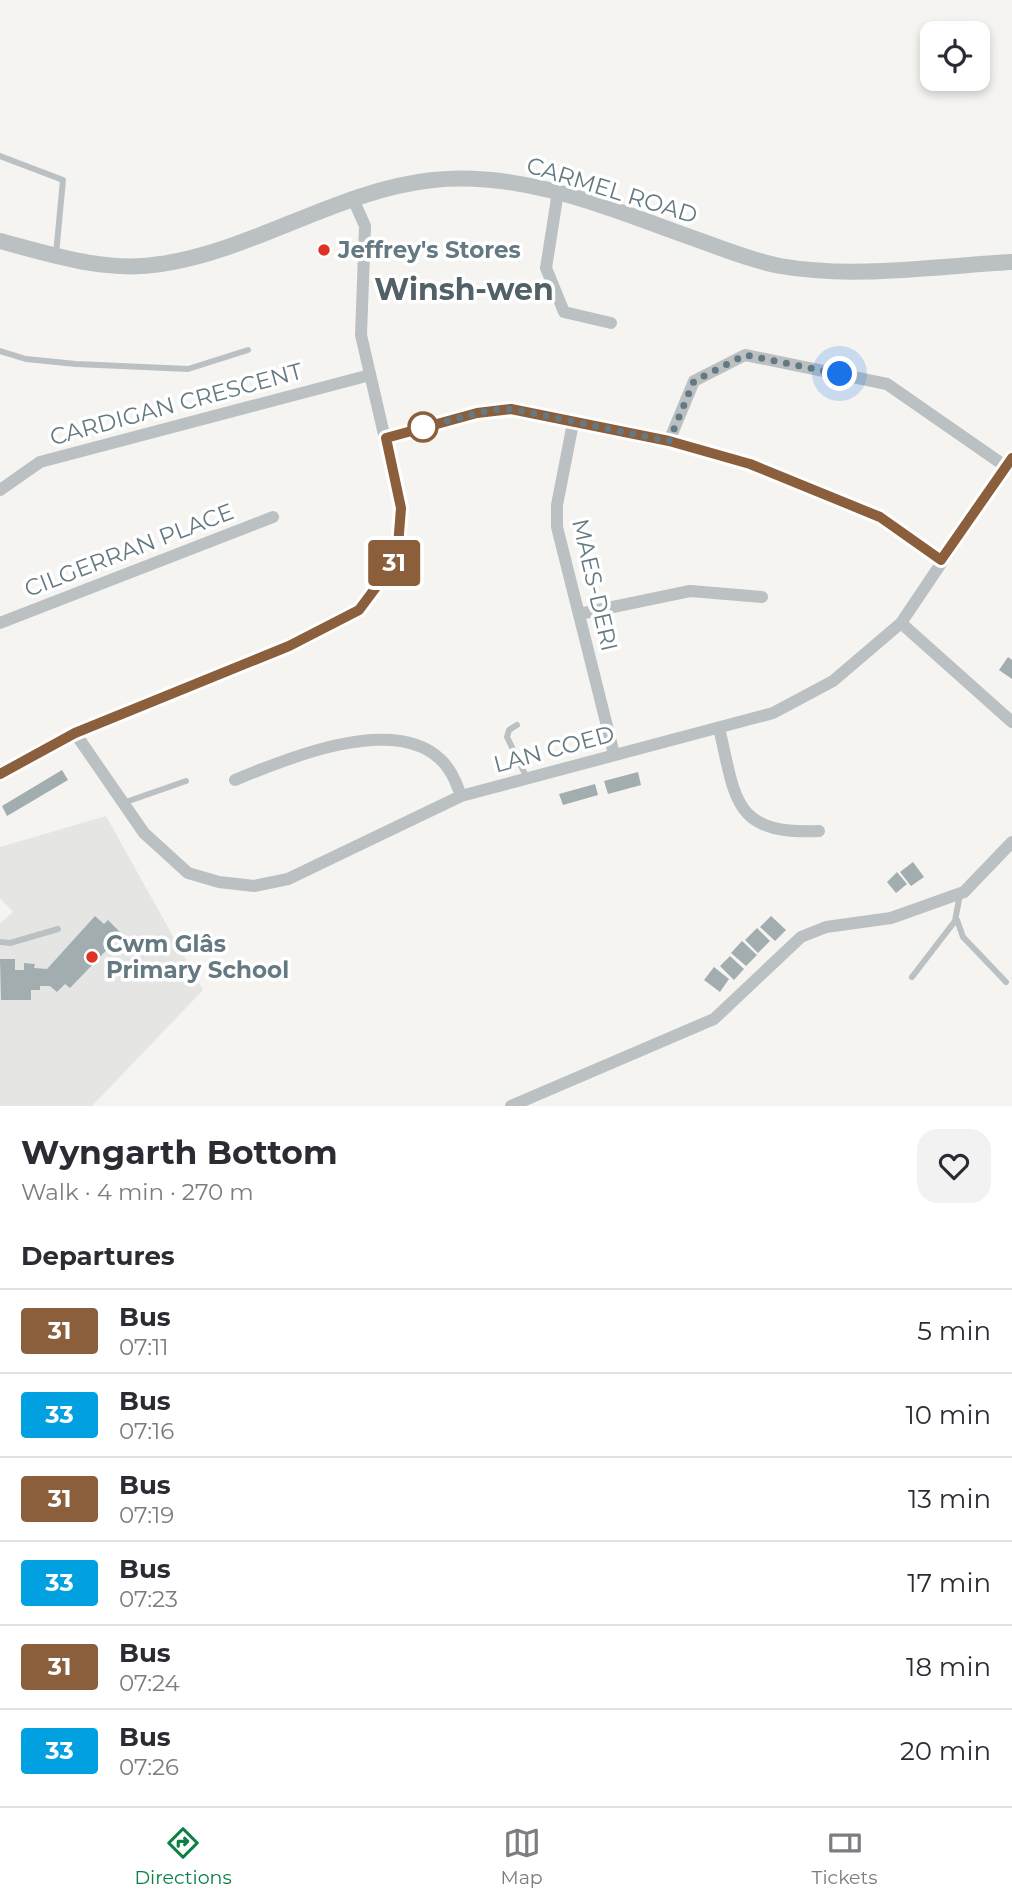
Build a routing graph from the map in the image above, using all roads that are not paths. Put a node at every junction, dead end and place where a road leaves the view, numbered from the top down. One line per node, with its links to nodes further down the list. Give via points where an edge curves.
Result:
1 (0, 156): 5 (lane, via 64,180)
2 (558, 192): 3 (street, CARMEL ROAD, via 494,178 432,180); 6 (street, CARMEL ROAD, via 779,266 844,271); 7 (street, via 546,268 564,312)
3 (354, 199): 5 (street, CARMEL ROAD, via 226,248 160,265 93,265); 10 (street, via 365,226 361,335)
4 (0, 242): 5 (street, CARMEL ROAD)
5 (56, 256)
6 (1012, 262)
7 (611, 323)
8 (248, 350): 9 (lane, via 188,369 76,364 26,359)
9 (0, 351)
10 (370, 375): 12 (street); 15 (street, CARDIGAN CRESCENT, via 40,462)
11 (573, 423): 12 (street, via 511,409 491,410); 13 (street); 19 (street, MAES-DERI, via 557,527)
12 (386, 438): 25 (street, via 401,508 397,559 359,610 289,646)
13 (669, 441): 14 (street, via 694,381 745,355 887,384); 17 (street, via 750,464 880,517)
14 (1010, 463): 17 (street, LAN COED)
15 (0, 490)
16 (273, 517): 20 (street, CILGERRAN PLACE)
17 (941, 560): 21 (street, LAN COED)
18 (762, 597): 19 (street, via 690,591)
19 (579, 614): 26 (street, MAES-DERI)
20 (0, 623)
21 (901, 623): 22 (street); 24 (street, LAN COED, via 833,681 773,713)
22 (1012, 722)
23 (517, 725): 28 (lane, via 507,737)
24 (719, 727): 26 (street, LAN COED); 33 (street, via 734,791 753,820 769,829)
25 (75, 733): 27 (street); 32 (street, LAN COED)
26 (614, 754): 28 (street, LAN COED)
27 (0, 774)
28 (527, 778): 31 (street, LAN COED)
29 (234, 780): 31 (street, via 321,750 365,740 396,740 439,757 454,776)
30 (186, 781): 32 (lane)
31 (461, 796): 32 (street, LAN COED, via 288,879 254,886 188,873 144,833)
32 (123, 803)
33 (819, 831)
34 (1012, 842): 35 (street)
35 (960, 894): 36 (lane); 41 (street, via 891,918 826,927 801,937 714,1019)
36 (956, 918): 39 (lane); 40 (lane, via 963,937)
37 (58, 929): 38 (lane)
38 (0, 942)
39 (912, 977)
40 (1006, 982)
41 (511, 1106)

